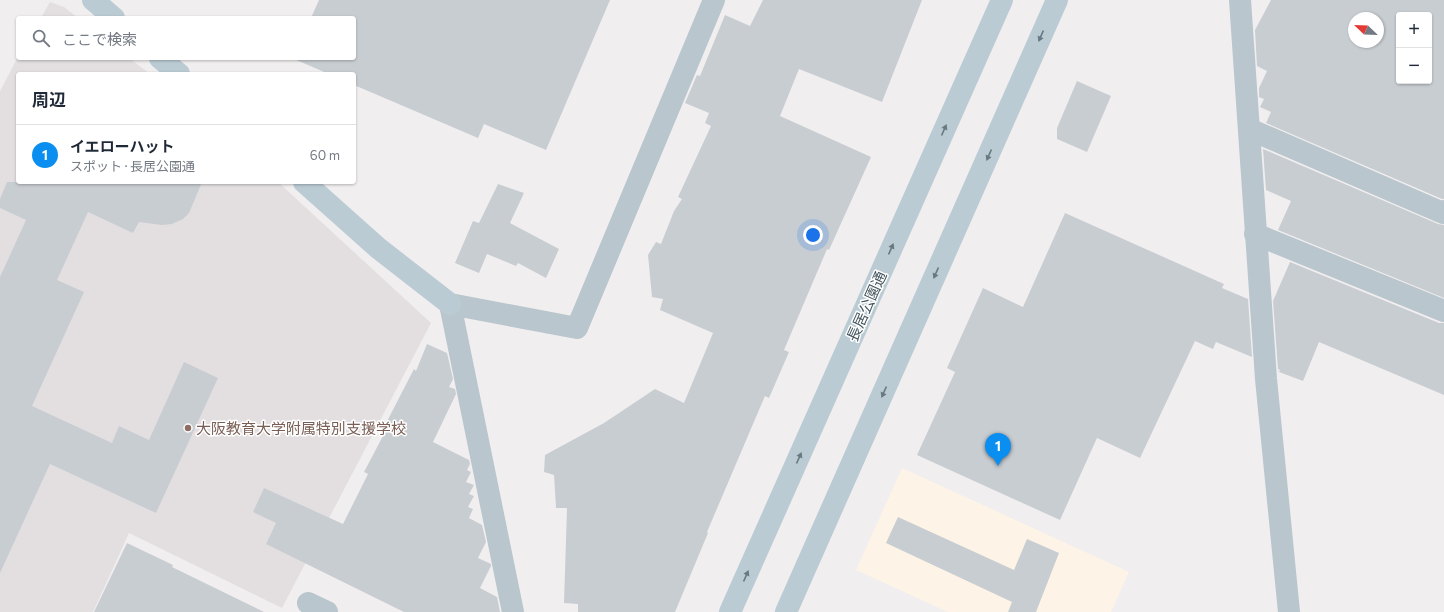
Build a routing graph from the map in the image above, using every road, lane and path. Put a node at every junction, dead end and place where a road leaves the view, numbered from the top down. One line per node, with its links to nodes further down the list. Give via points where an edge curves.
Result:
1 (92, 0): 6 (main road)
2 (714, 0): 13 (street, via 577,328)
3 (1002, 0): 16 (main road, 長居公園通, one-way to 3)
4 (1057, 0): 17 (main road, one-way to 17)
5 (1240, 0): 9 (street)
6 (112, 16)
7 (162, 60): 8 (main road)
8 (177, 72)
9 (1249, 129): 11 (street, via 1443,213); 12 (street)
10 (306, 184): 13 (main road, via 378,248)
11 (1444, 211)
12 (1255, 234): 14 (street); 18 (street)
13 (450, 304): 15 (street)
14 (1444, 311)
15 (513, 612)
16 (730, 612)
17 (786, 612)
18 (1288, 612)

